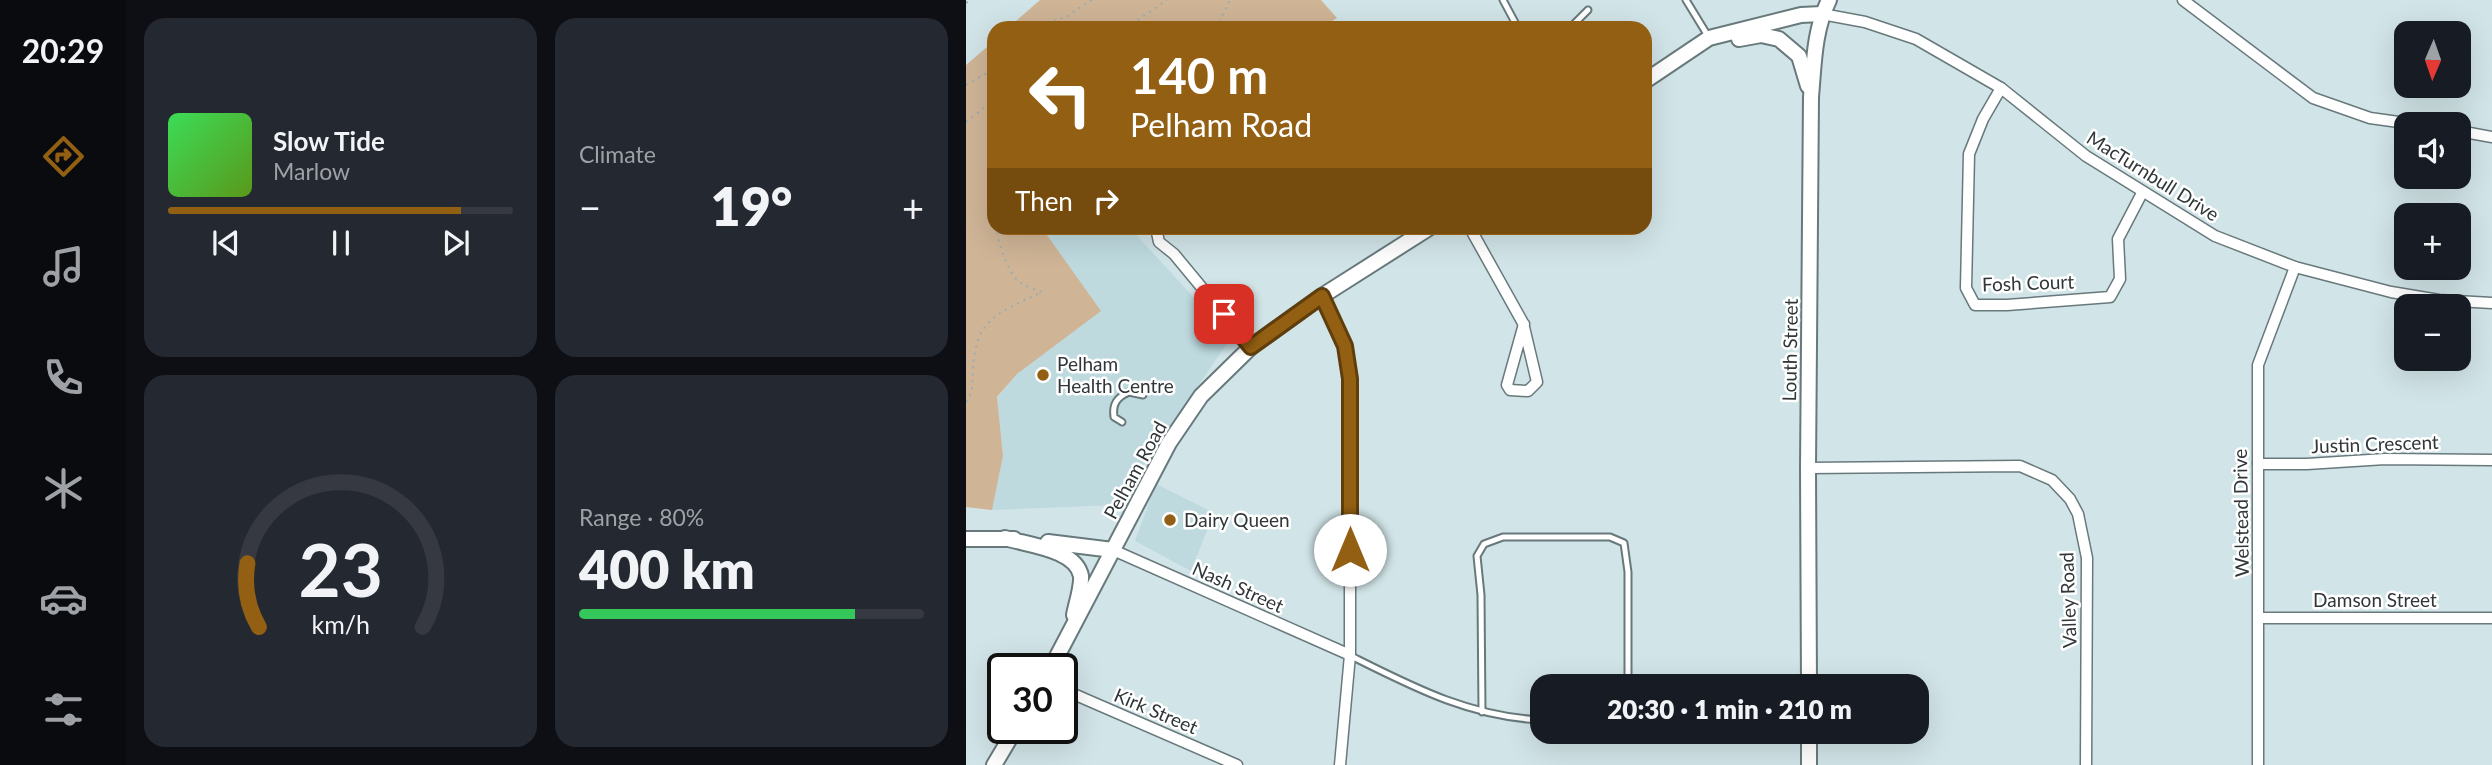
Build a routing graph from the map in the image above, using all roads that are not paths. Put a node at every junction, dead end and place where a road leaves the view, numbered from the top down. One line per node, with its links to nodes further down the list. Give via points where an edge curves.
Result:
1 (1503, 0): 8 (lane)
2 (1686, 0): 5 (lane)
3 (1829, 0): 7 (main road)
4 (2183, 0): 14 (street, via 2313,98)
5 (1692, 4): 10 (lane)
6 (1588, 10): 9 (lane)
7 (1822, 15): 10 (main road, via 1801,15); 12 (street, MacTurnbull Drive, via 1865,22 1916,39); 13 (main road, Louth Street)
8 (1514, 21)
9 (1577, 21)
10 (1709, 38): 11 (main road); 13 (main road, via 1761,35 1779,39 1799,57)
11 (1652, 76)
12 (2001, 88): 17 (street, MacTurnbull Drive, via 2086,156); 17 (street, Fosh Court, via 1969,154 1966,288 1975,305 2110,297 2120,279 2118,239)
13 (1811, 97): 30 (main road, Louth Street)
14 (2394, 121)
15 (2471, 133): 16 (street)
16 (2492, 137)
17 (2142, 193): 21 (street, MacTurnbull Drive, via 2214,236)
18 (1158, 235): 25 (street, via 1159,242)
19 (1418, 235): 22 (main road, Pelham Road)
20 (1475, 235): 24 (street)
21 (2295, 267): 23 (street, MacTurnbull Drive, via 2391,292); 29 (street, Welstead Drive, via 2258,365)
22 (1322, 296): 25 (main road, Pelham Road); 38 (street, via 1345,346 1350,379)
23 (2492, 303)
24 (1524, 324): 24 (street, via 1507,385 1510,390 1528,391 1537,382)
25 (1251, 347): 33 (main road, Pelham Road, via 1201,396 1169,443)
26 (1143, 395): 27 (lane, via 1129,392 1116,401 1114,417)
27 (1122, 422)
28 (2492, 460): 29 (street, Justin Crescent)
29 (2258, 464): 34 (street, Welstead Drive)
30 (1808, 468): 40 (main road, Louth Street); 50 (street, Valley Road, via 2020,466 2052,480 2070,499 2078,514 2087,558)
31 (1005, 538): 32 (main road); 33 (main road); 36 (main road, via 1060,552 1072,560 1081,578)
32 (966, 539)
33 (1113, 550): 36 (main road, Pelham Road); 38 (street, Nash Street)
34 (2259, 618): 35 (street, Damson Street); 51 (street, Welstead Drive)
35 (2492, 618)
36 (1070, 633): 37 (main road, Pelham Road)
37 (1059, 653)
38 (1350, 655): 42 (lane, via 1437,698); 48 (street)
39 (1628, 674): 42 (lane, via 1624,543 1610,537 1503,537 1484,544 1478,556)
40 (1809, 674)
41 (1078, 696): 47 (street, Kirk Street)
42 (1482, 712): 43 (lane)
43 (1530, 718)
44 (1006, 744): 46 (main road)
45 (1809, 744): 49 (main road)
46 (994, 765)
47 (1237, 765)
48 (1340, 765)
49 (1809, 765)
50 (2086, 765)
51 (2258, 765)

